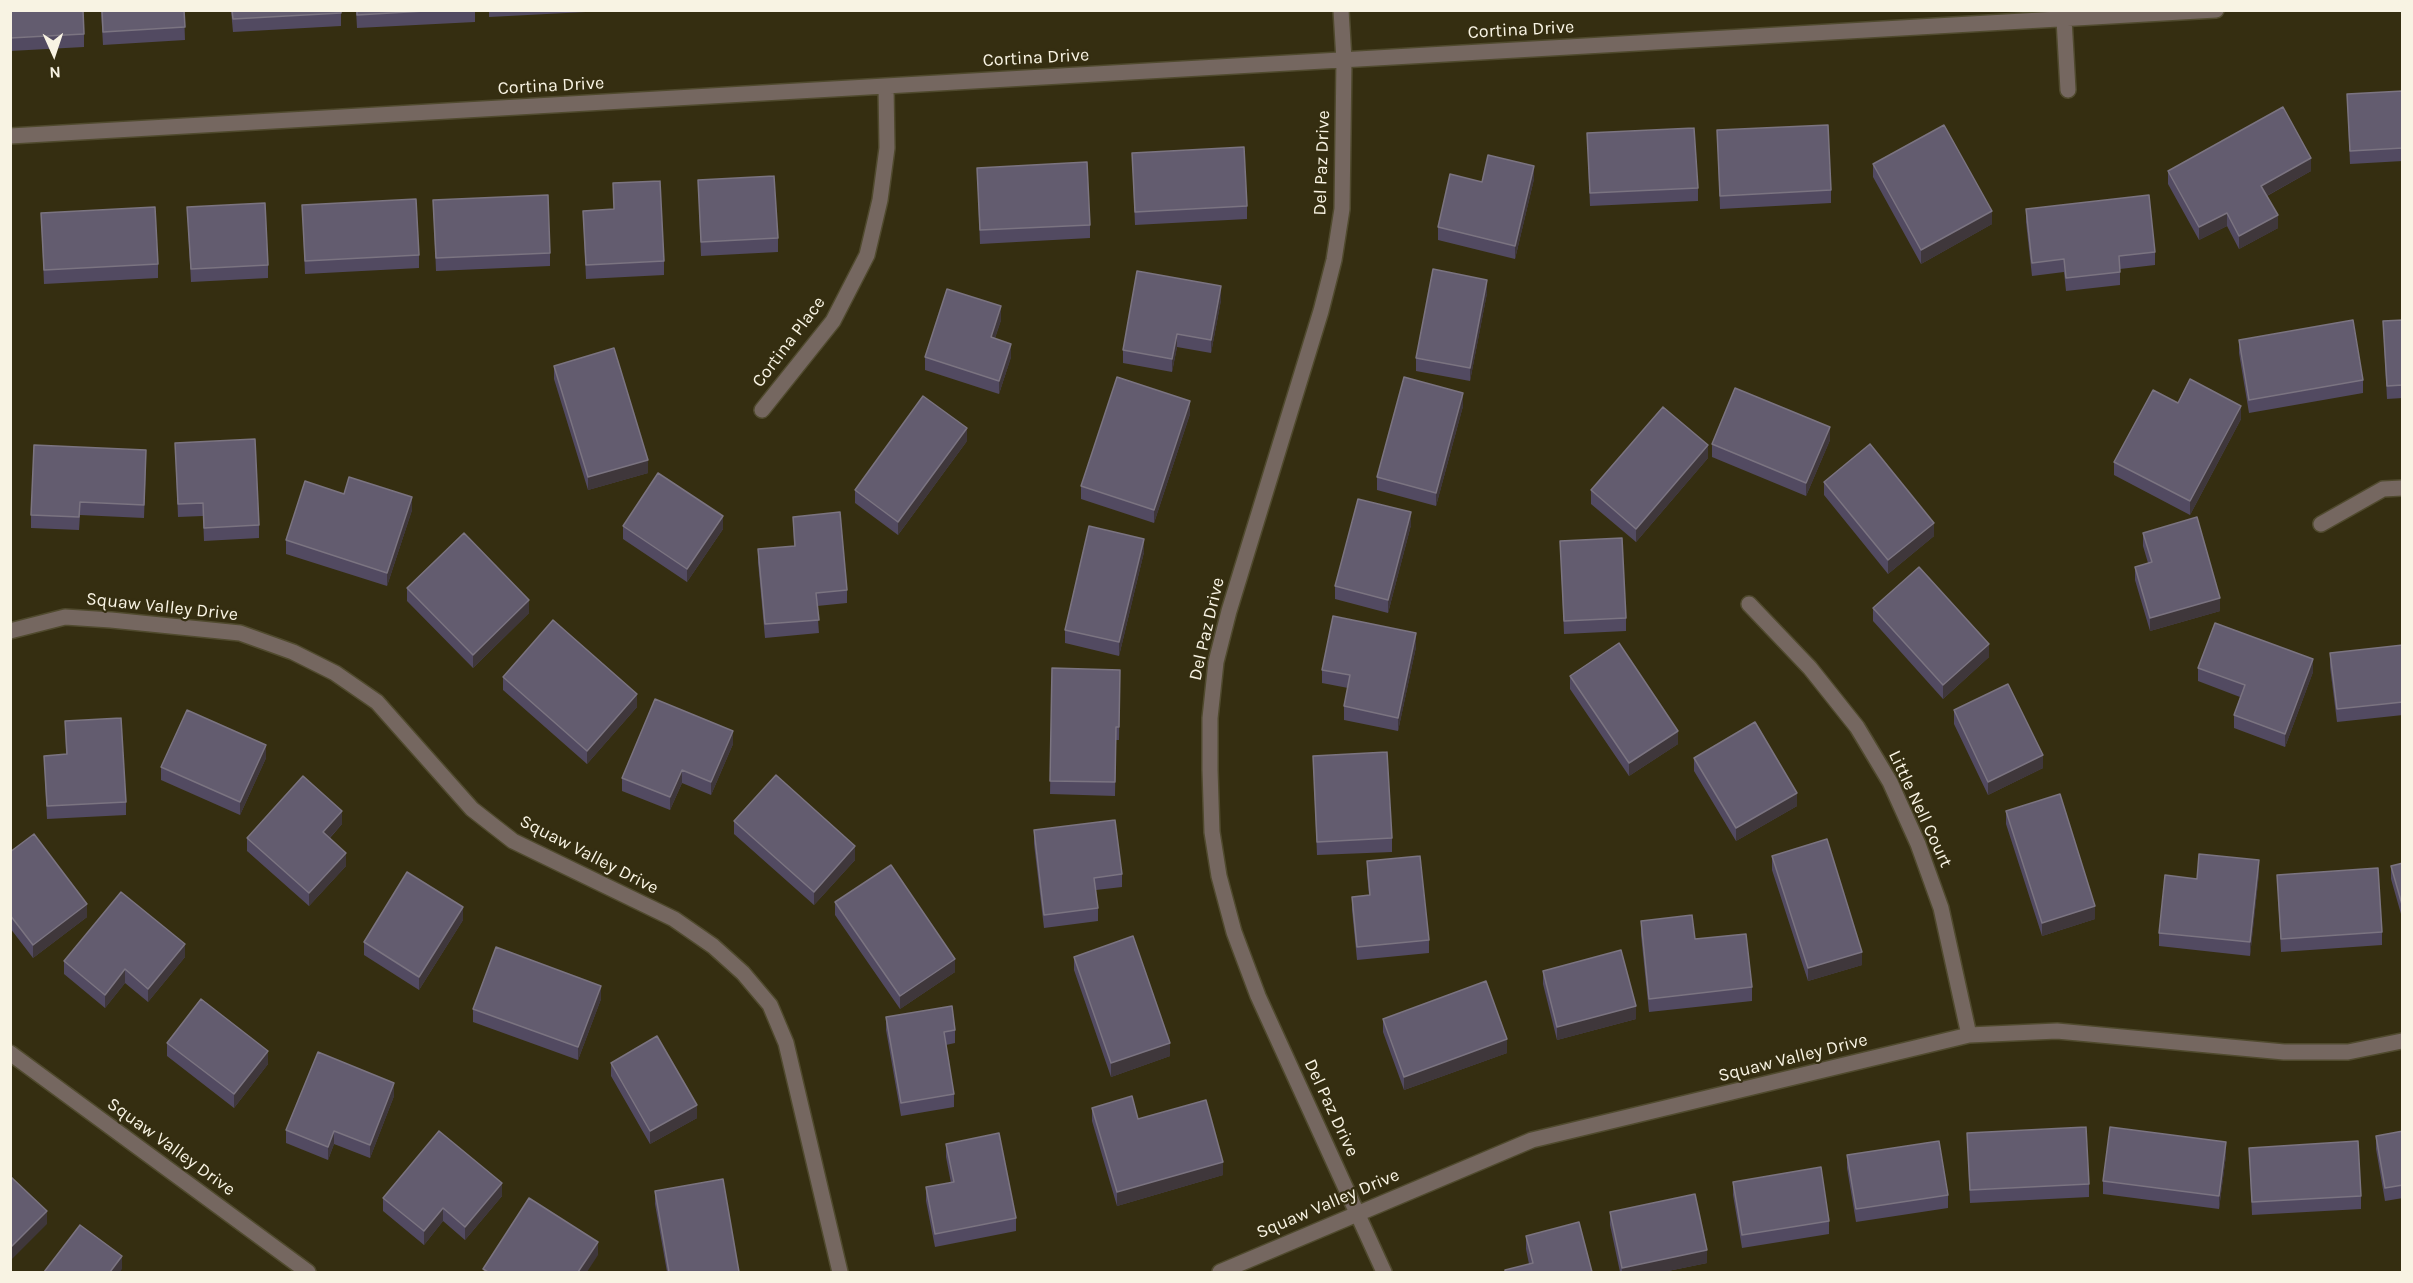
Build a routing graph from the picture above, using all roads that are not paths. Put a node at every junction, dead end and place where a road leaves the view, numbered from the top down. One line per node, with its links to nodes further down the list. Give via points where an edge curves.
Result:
1 (1341, 10): 4 (street, Del Paz Drive)
2 (2216, 10): 3 (street, Cortina Drive)
3 (2064, 19): 4 (street, Cortina Drive); 6 (street)
4 (1344, 60): 5 (street, Cortina Drive); 16 (street, Del Paz Drive, via 1342,209 1334,260 1216,662 1210,770 1212,832 1234,932 1258,996)
5 (886, 87): 7 (street, Cortina Drive); 8 (street, Cortina Place, via 887,148 867,255 833,321)
6 (2068, 90)
7 (10, 136)
8 (762, 410)
9 (2403, 488): 10 (street, via 2383,489)
10 (2321, 524)
11 (1749, 604): 13 (street, Little Nell Court, via 1810,668 1857,727 1890,782 1941,908)
12 (10, 631): 18 (street, Squaw Valley Drive, via 65,617 111,620 240,633 293,652 335,673 377,702 472,809 513,842 674,919 713,946 770,1005 786,1043)
13 (1969, 1035): 14 (street, Squaw Valley Drive, via 2057,1031 2284,1052 2348,1052); 16 (street, Squaw Valley Drive, via 1532,1140)
14 (2403, 1041)
15 (10, 1053): 17 (street, Squaw Valley Drive)
16 (1358, 1213): 19 (street, Squaw Valley Drive); 20 (street, Del Paz Drive)
17 (308, 1272)
18 (840, 1272)
19 (1220, 1272)
20 (1384, 1272)

